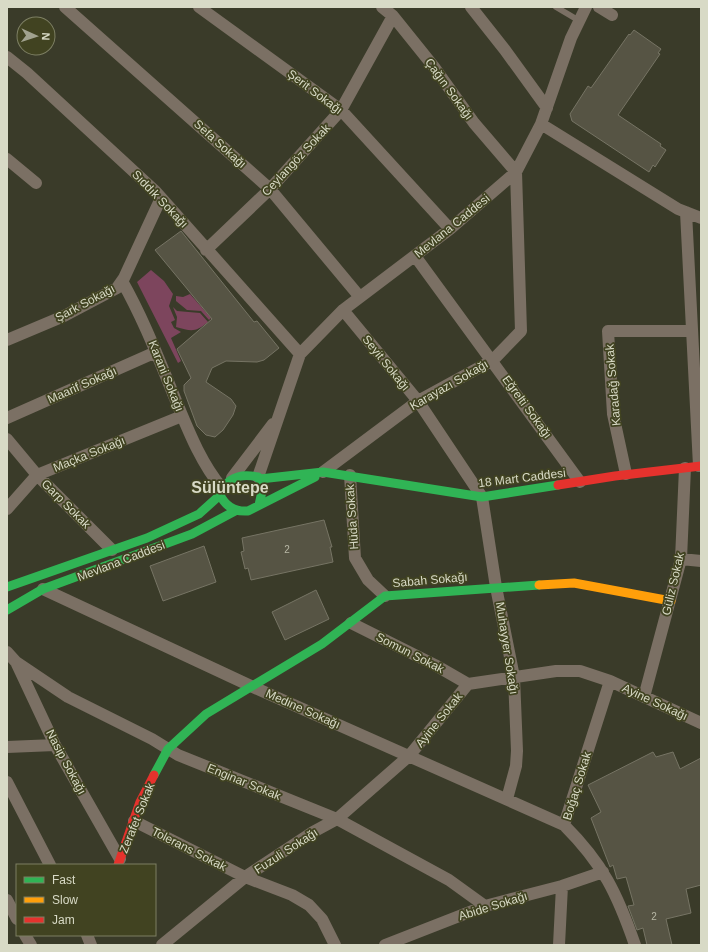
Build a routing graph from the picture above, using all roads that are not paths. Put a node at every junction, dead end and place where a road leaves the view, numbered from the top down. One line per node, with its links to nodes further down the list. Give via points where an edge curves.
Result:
1 (65, 7): 18 (street, Sefa Sokağı)
2 (199, 7): 13 (street, Şerit Sokağı)
3 (382, 7): 9 (street, Çağın Sokağı)
4 (471, 7): 12 (street)
5 (556, 7): 10 (lane)
6 (586, 7): 10 (street, Mevlana Caddesi)
7 (599, 7): 8 (street)
8 (612, 15)
9 (393, 16): 13 (street, Ceylangöz Sokak); 16 (street, Çağın Sokağı, via 474,123)
10 (578, 20): 12 (street, Mevlana Caddesi)
11 (7, 57): 19 (street, Sıddık Sokağı)
12 (547, 108): 14 (street, Mevlana Caddesi)
13 (341, 110): 18 (street, Ceylangöz Sokak); 22 (street, Şerit Sokağı)
14 (541, 124): 16 (street, Mevlana Caddesi); 20 (street)
15 (7, 159): 17 (street)
16 (516, 172): 22 (street, Mevlana Caddesi); 32 (street, Karayazı Sokağı, via 521,331)
17 (36, 183)
18 (270, 189): 23 (street, Ceylangöz Sokak); 26 (street, Sefa Sokağı)
19 (161, 198): 23 (street, Sıddık Sokağı); 25 (street, Şark Sokağı)
20 (686, 212): 21 (street); 28 (street)
21 (701, 218)
22 (450, 229): 24 (street, Mevlana Caddesi)
23 (206, 250): 31 (street, Sıddık Sokağı)
24 (415, 256): 26 (street, Mevlana Caddesi); 32 (street, Eğrelti Sokağı)
25 (122, 281): 29 (street, Şark Sokağı, via 117,288 64,316); 30 (street, Karani Sokağı, via 136,305)
26 (359, 296): 27 (street, Mevlana Caddesi)
27 (343, 310): 31 (street, Mevlana Caddesi); 33 (street, Seyit Sokağı)
28 (692, 331): 38 (street); 41 (street, Karadağ Sokak, via 608,331 612,414)
29 (7, 340)
30 (156, 352): 35 (street, Karani Sokağı); 36 (street, Maarif Sokağı)
31 (300, 354): 34 (street, Mevlana Caddesi)
32 (493, 360): 33 (street, Karayazı Sokağı); 45 (street, Eğrelti Sokağı)
33 (418, 401): 40 (street, Karayazı Sokağı); 47 (street, Seyit Sokağı)
34 (280, 415): 44 (street, Mevlana Caddesi); 46 (street, Mevlana Caddesi)
35 (182, 416): 42 (street, Maçka Sokağı); 46 (street, Karani Sokağı, via 208,472)
36 (7, 418)
37 (7, 439): 42 (street, Garp Sokak)
38 (700, 466): 39 (street, 18 Mart Caddesi)
39 (685, 468): 41 (street, 18 Mart Caddesi); 52 (street, Güliz Sokak)
40 (323, 472): 43 (street, 18 Mart Caddesi); 44 (street, 18 Mart Caddesi); 48 (street)
41 (626, 474): 45 (street, 18 Mart Caddesi)
42 (37, 475): 49 (street, Maçka Sokağı); 51 (street, Garp Sokak)
43 (350, 475): 47 (street, 18 Mart Caddesi); 57 (street, Hüda Sokak, via 355,558 368,580)
44 (259, 478): 46 (street, via 246,475); 48 (street, via 263,491)
45 (580, 482): 47 (street, 18 Mart Caddesi)
46 (225, 485): 50 (street, via 226,505); 51 (street, Mevlana Caddesi, via 198,514 147,538)
47 (482, 497): 55 (street, Muhayyer Sokağı)
48 (260, 505): 50 (street, via 248,511)
49 (7, 509)
50 (236, 511): 56 (street, Mevlana Caddesi, via 192,534)
51 (112, 550): 54 (street, Mevlana Caddesi)
52 (681, 559): 53 (street); 58 (street, Güliz Sokak)
53 (701, 561)
54 (7, 587)
55 (496, 587): 57 (street, Sabah Sokağı); 58 (street, Sabah Sokağı, via 574,583); 63 (street, Muhayyer Sokağı)
56 (43, 590): 59 (street, Mevlana Caddesi); 66 (street, Medine Sokağı)
57 (385, 596): 60 (street, Sabah Sokağı)
58 (671, 602): 67 (street, Güliz Sokak)
59 (7, 610)
60 (352, 623): 65 (street, Somun Sokak); 66 (street, Sabah Sokağı)
61 (7, 652): 62 (street, Enginar Sokak)
62 (16, 662): 69 (street, Nasip Sokağı); 71 (street, Enginar Sokak, via 68,697)
63 (514, 677): 64 (street, Ayine Sokak, via 556,671 580,671); 65 (street, Ayine Sokak); 74 (street, Muhayyer Sokağı, via 518,751)
64 (610, 681): 67 (street, Ayine Sokağı); 77 (street, Boğaç Sokak)
65 (468, 684): 72 (street, Ayine Sokak)
66 (253, 687): 71 (street, Sabah Sokağı, via 206,714); 72 (street, Medine Sokağı)
67 (644, 697): 68 (street, Ayine Sokağı)
68 (701, 723)
69 (56, 745): 70 (street); 78 (street, Nasip Sokağı)
70 (7, 747)
71 (168, 749): 75 (street, Enginar Sokak); 76 (street, Zerafet Sokak, via 140,802)
72 (409, 756): 74 (street, Medine Sokağı); 75 (street, Fuzuli Sokağı)
73 (7, 782): 79 (street)
74 (507, 799): 77 (street, Medine Sokağı)
75 (337, 819): 81 (street, Fuzuli Sokağı); 84 (street, Enginar Sokak, via 449,880)
76 (134, 821): 78 (street, Zerafet Sokak); 81 (street, Tolerans Sokak)
77 (564, 825): 80 (street, Boğaç Sokak)
78 (119, 862)
79 (49, 864)
80 (603, 872): 82 (street, Abide Sokağı); 92 (street, Boğaç Sokak, via 622,908)
81 (245, 877): 87 (street, Fuzuli Sokağı); 89 (street, Tolerans Sokak, via 308,905 322,919)
82 (562, 886): 84 (street, Abide Sokağı); 91 (street)
83 (7, 900): 85 (street)
84 (485, 906): 90 (street, Abide Sokağı)
85 (16, 917)
86 (26, 936): 88 (street)
87 (165, 944)
88 (31, 945)
89 (335, 945)
90 (385, 945)
91 (559, 945)
92 (635, 945)

